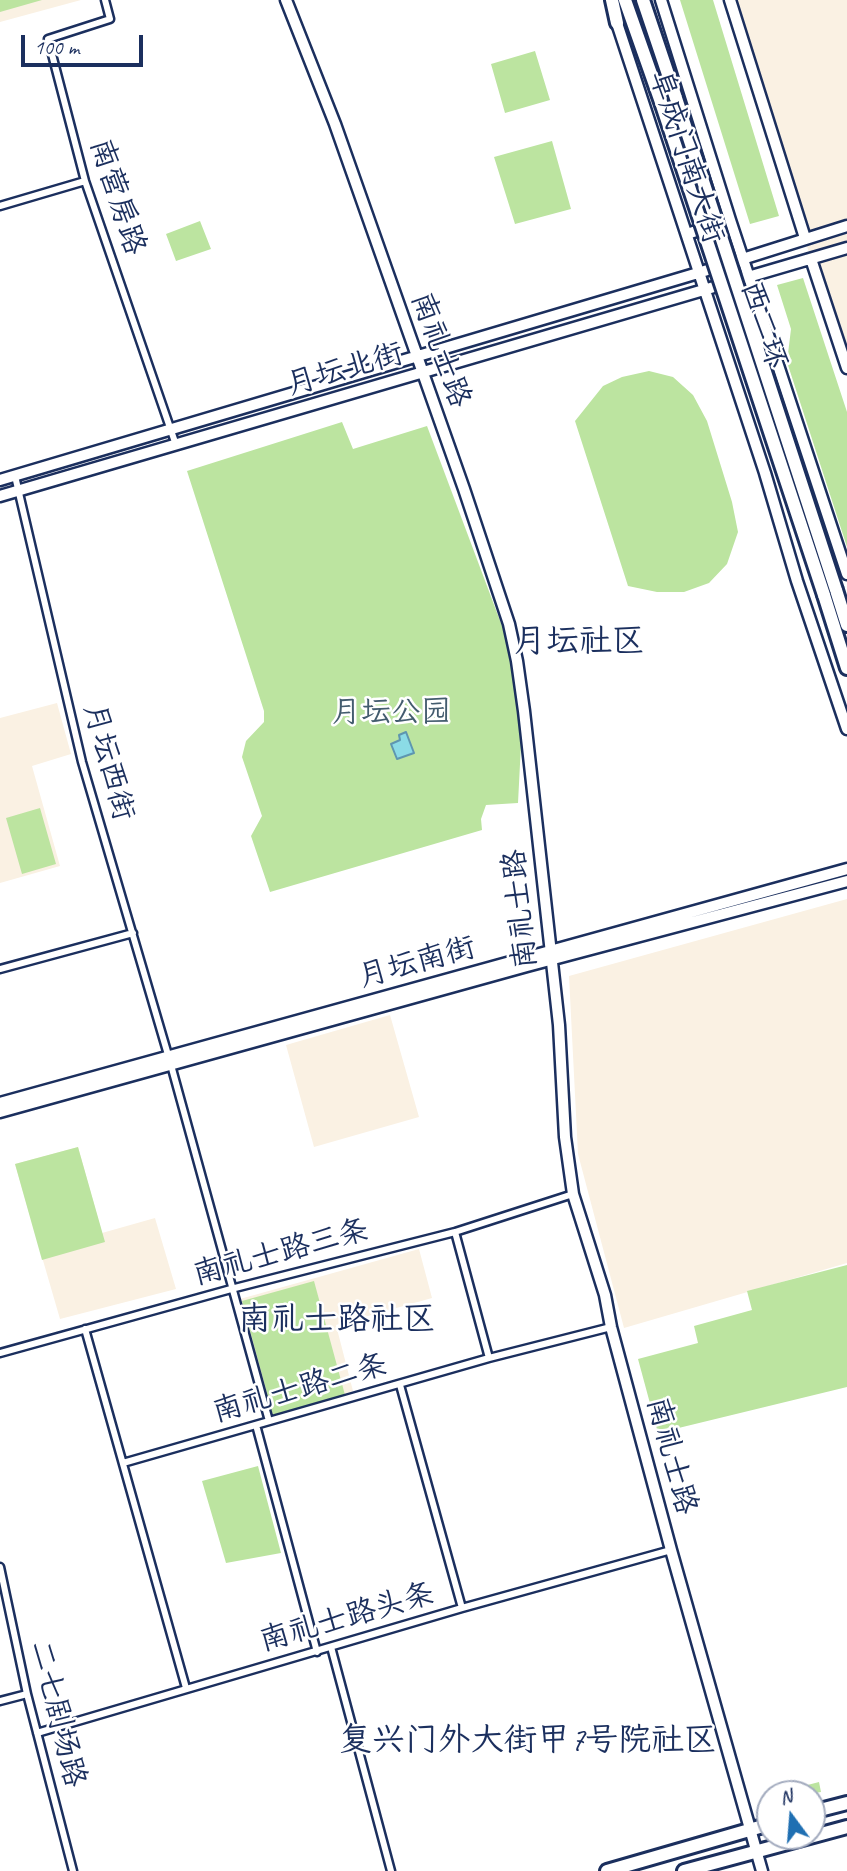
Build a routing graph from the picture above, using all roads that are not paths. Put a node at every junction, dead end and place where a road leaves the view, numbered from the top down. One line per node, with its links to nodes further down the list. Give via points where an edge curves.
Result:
1 (105, 0): 9 (street, 南营房路, via 110,19 48,39)
2 (286, 0): 21 (street, 南礼士路)
3 (611, 0): 8 (highway)
4 (625, 0): 32 (highway, 西二环, bridge)
5 (643, 0): 31 (highway, 西二环, bridge)
6 (661, 0): 11 (street, 阜成门南大街)
7 (730, 0): 14 (street)
8 (617, 23): 13 (street, 阜成门南大街)
9 (85, 181): 10 (street); 24 (street, 南营房路)
10 (0, 206)
11 (730, 220): 13 (street); 16 (street, 阜成门南大街)
12 (847, 226): 14 (street, 月坛北街)
13 (687, 234): 18 (street, 阜成门南大街)
14 (805, 238): 16 (street, 月坛北街)
15 (847, 248): 17 (street, 月坛北街)
16 (743, 258): 18 (street, 月坛北街); 19 (street, 阜成门南大街)
17 (811, 259): 19 (street, 月坛北街); 22 (street)
18 (698, 273): 20 (street, 阜成门南大街); 21 (street, 月坛北街)
19 (748, 276): 20 (street, 月坛北街); 30 (street, 阜成门南大街)
20 (704, 290): 23 (street, 月坛北街); 33 (street, 阜成门南大街)
21 (416, 356): 23 (street, 南礼士路); 24 (street, 月坛北街)
22 (847, 368)
23 (422, 373): 25 (street, 月坛北街); 37 (street, 南礼士路, via 505,612 517,660)
24 (171, 430): 25 (street, 南营房路); 26 (street, 月坛北街)
25 (176, 445): 28 (street, 月坛北街)
26 (15, 475): 27 (street, 月坛北街); 28 (street, 月坛西街)
27 (0, 480)
28 (19, 490): 29 (street, 月坛北街); 36 (street, 月坛西街, via 82,762)
29 (0, 496)
30 (847, 574)
31 (847, 625)
32 (847, 668)
33 (847, 729)
34 (847, 869): 37 (street, 月坛南街)
35 (847, 881): 37 (street, 月坛南街)
36 (133, 933): 38 (street); 39 (street, 月坛西街)
37 (551, 956): 39 (street, 月坛南街); 42 (street, 南礼士路)
38 (0, 969)
39 (170, 1061): 40 (street, 月坛南街); 41 (street, 月坛南街); 44 (street, 月坛西街)
40 (0, 1103)
41 (0, 1112)
42 (573, 1194): 43 (street, 南礼士路三条); 45 (street, 南礼士路)
43 (455, 1232): 44 (street, 南礼士路三条); 48 (street)
44 (231, 1289): 46 (street, 南礼士路三条); 50 (street, 月坛西街)
45 (611, 1327): 48 (street, 南礼士路二条); 53 (street, 南礼士路)
46 (85, 1329): 47 (street, 南礼士路三条); 52 (street)
47 (0, 1353)
48 (489, 1359): 49 (street, 南礼士路二条)
49 (400, 1385): 50 (street, 南礼士路二条); 55 (street)
50 (269, 1421): 51 (street, 南礼士路二条)
51 (256, 1425): 52 (street, 南礼士路二条); 57 (street)
52 (123, 1463): 58 (street)
53 (671, 1550): 55 (street, 南礼士路头条); 66 (street, 南礼士路)
54 (0, 1567): 59 (street, 二七剧场路)
55 (462, 1608): 56 (street, 南礼士路头条)
56 (331, 1647): 57 (street, 南礼士路头条); 69 (street)
57 (317, 1651): 58 (street, 南礼士路头条)
58 (186, 1688): 61 (street, 南礼士路头条)
59 (27, 1694): 60 (street); 61 (street, 二七剧场路)
60 (0, 1701)
61 (37, 1732): 68 (street, 二七剧场路)
62 (847, 1803): 63 (highway)
63 (826, 1808)
64 (847, 1827): 67 (highway)
65 (756, 1828): 66 (highway)
66 (748, 1830): 67 (street, 南礼士路); 70 (highway)
67 (755, 1852): 71 (highway); 72 (street, 南礼士路)
68 (73, 1871)
69 (391, 1871)
70 (607, 1871)
71 (684, 1871)
72 (762, 1871)

